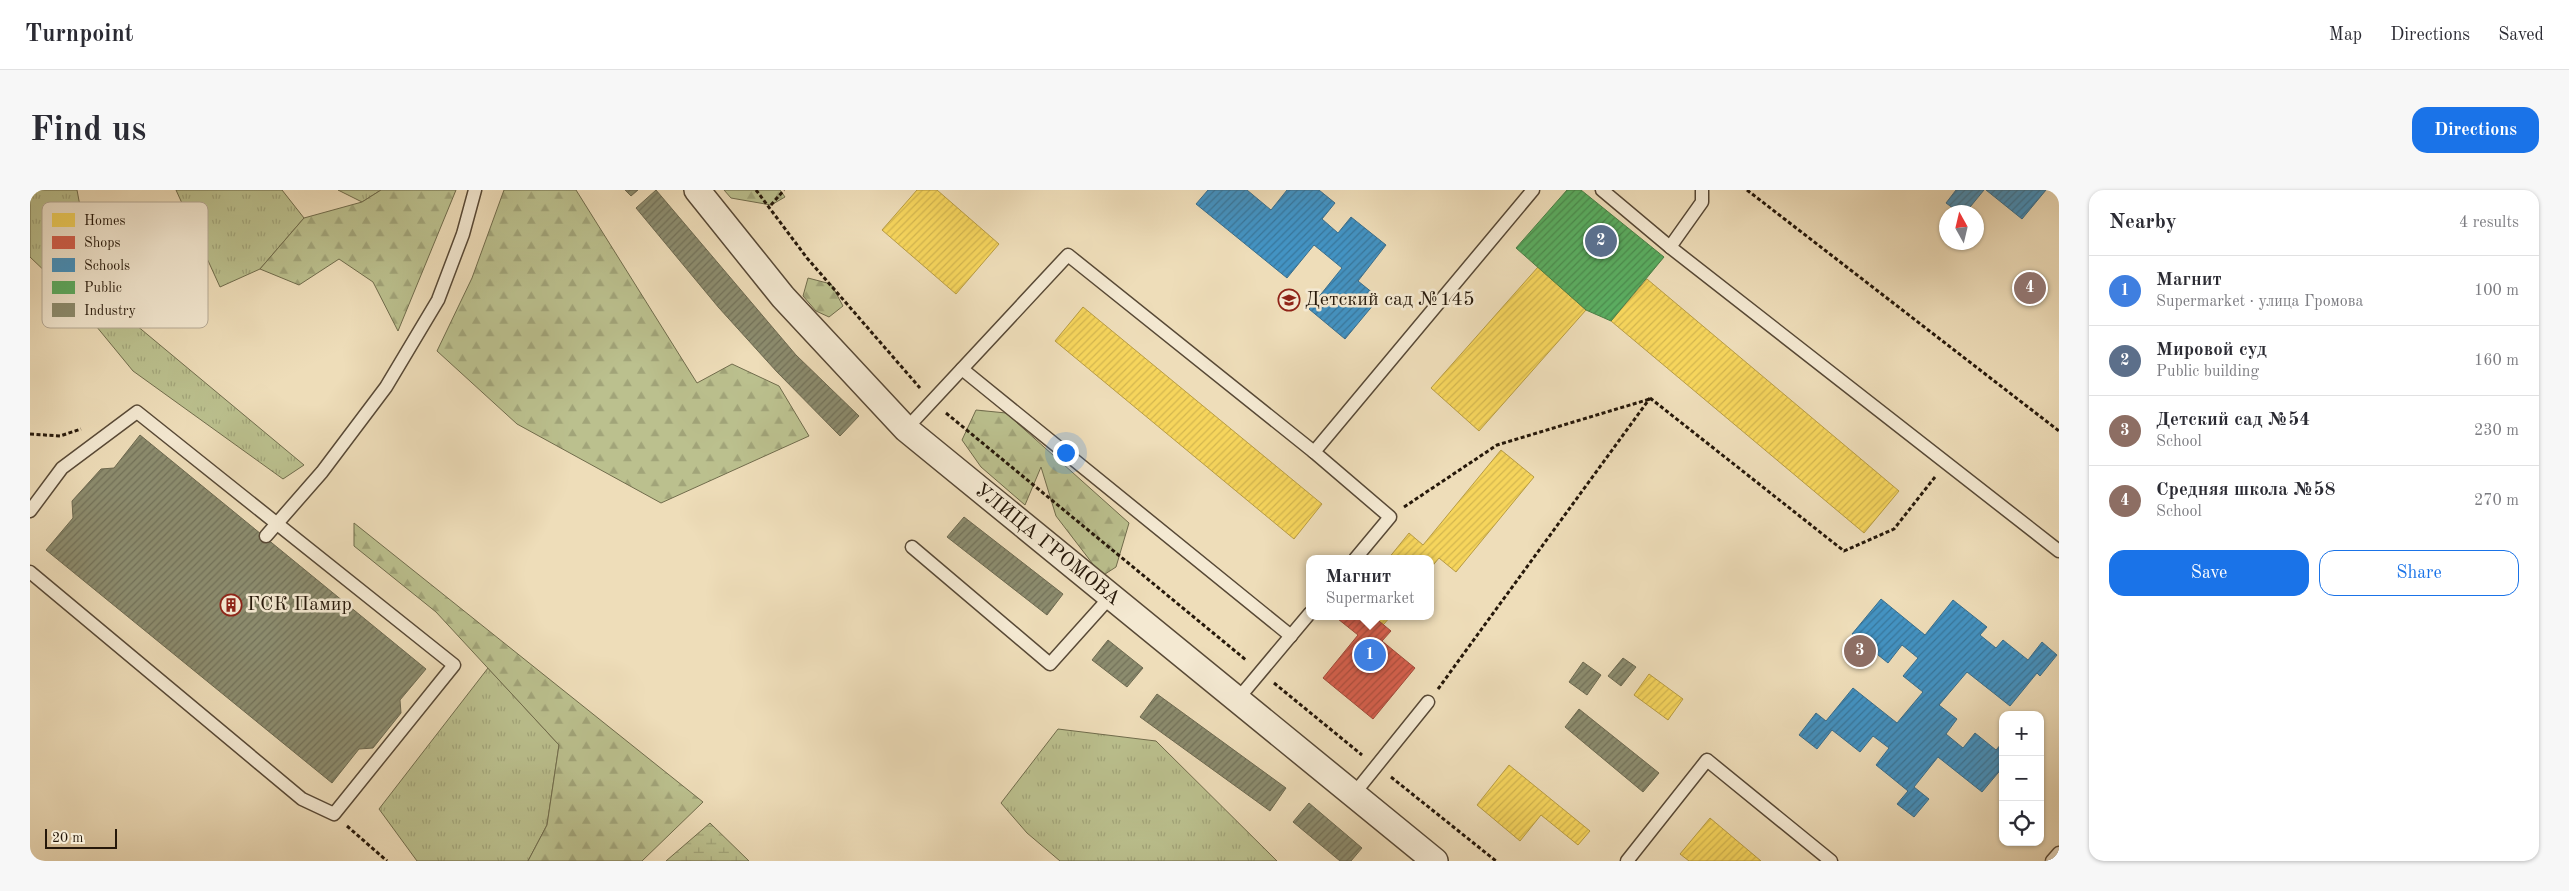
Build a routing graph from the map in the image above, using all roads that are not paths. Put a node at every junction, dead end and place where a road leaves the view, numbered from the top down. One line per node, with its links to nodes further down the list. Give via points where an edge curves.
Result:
1 (475, 190): 11 (lane, via 463,234 438,300 386,387 336,455)
2 (697, 190): 8 (street, УЛИЦА ГРОМОВА, via 783,297)
3 (1533, 190): 9 (lane)
4 (1602, 190): 6 (lane)
5 (1702, 190): 6 (lane, via 1702,202)
6 (1670, 247): 14 (lane)
7 (962, 369): 8 (lane); 9 (lane, via 1068,255); 19 (lane)
8 (906, 429): 17 (street, УЛИЦА ГРОМОВА)
9 (1314, 452): 15 (lane, via 1390,517)
10 (30, 511): 11 (lane, via 62,468 137,412)
11 (276, 523): 12 (lane); 16 (lane, via 454,665 334,814 302,799)
12 (266, 536)
13 (912, 547): 17 (lane, via 1050,664)
14 (2059, 551)
15 (1358, 555)
16 (30, 572)
17 (1110, 596): 20 (street, УЛИЦА ГРОМОВА)
18 (1306, 618): 19 (lane)
19 (1291, 636): 20 (lane)
20 (1237, 700): 22 (street, УЛИЦА ГРОМОВА)
21 (1428, 702): 22 (lane)
22 (1353, 795): 24 (street, УЛИЦА ГРОМОВА)
23 (2059, 853): 27 (lane)
24 (1435, 861)
25 (1627, 861): 26 (lane, via 1707,760)
26 (1831, 861)
27 (2052, 861)

